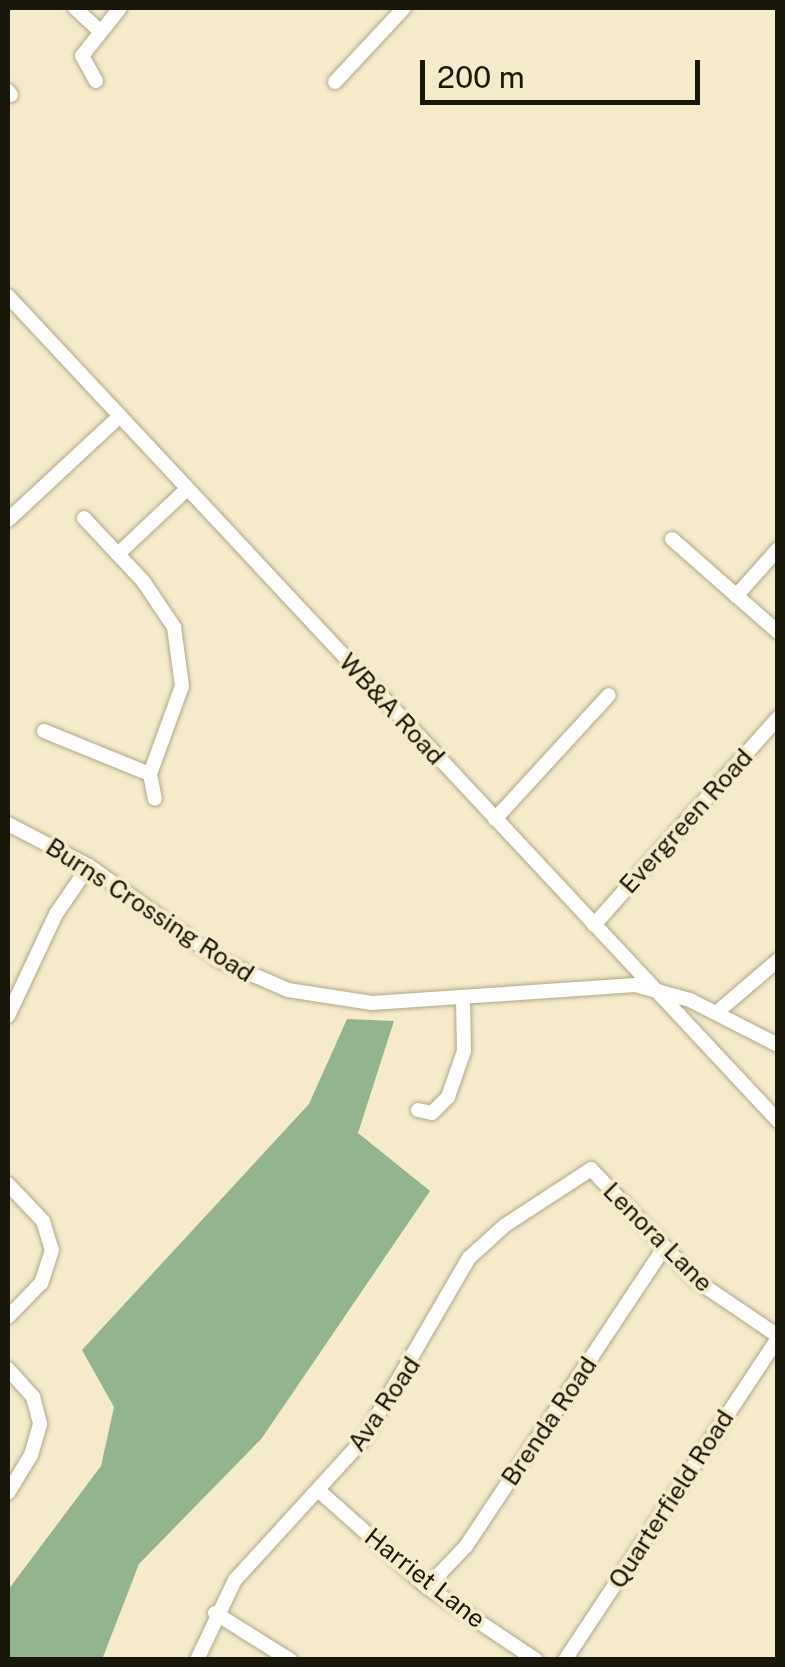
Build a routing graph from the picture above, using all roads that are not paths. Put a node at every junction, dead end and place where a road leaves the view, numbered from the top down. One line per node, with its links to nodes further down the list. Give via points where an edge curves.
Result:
1 (75, 8): 4 (street)
2 (120, 8): 4 (street)
3 (404, 8): 6 (street)
4 (100, 31): 5 (street, via 82,59)
5 (96, 81)
6 (335, 82)
7 (8, 296): 8 (street, WB&A Road)
8 (120, 416): 9 (street, WB&A Road); 11 (street)
9 (186, 488): 14 (street); 22 (street, WB&A Road)
10 (84, 518): 14 (street)
11 (8, 520)
12 (672, 539): 15 (street)
13 (778, 549): 15 (street)
14 (118, 554): 20 (street, via 160,601 182,658 170,728)
15 (736, 596): 16 (street)
16 (778, 632)
17 (609, 695): 22 (street)
18 (778, 718): 25 (street, Evergreen Road)
19 (44, 731): 20 (street)
20 (150, 774): 21 (street)
21 (155, 799)
22 (496, 820): 25 (street, WB&A Road)
23 (8, 824): 24 (street, Burns Crossing Road)
24 (89, 866): 28 (street, Burns Crossing Road, via 206,951 271,985 350,1003); 30 (street, via 56,914)
25 (594, 925): 27 (street, WB&A Road)
26 (778, 960): 29 (street)
27 (652, 987): 28 (street, Burns Crossing Road); 29 (street); 33 (street, WB&A Road)
28 (463, 997): 32 (street, via 464,1051 448,1098 432,1113)
29 (716, 1013): 31 (street)
30 (8, 1016)
31 (778, 1045)
32 (418, 1110)
33 (778, 1121)
34 (590, 1169): 36 (street, Lenora Lane); 40 (street, Ava Road, via 504,1226 470,1258 363,1440)
35 (8, 1184): 37 (street, via 42,1221 52,1250 41,1283)
36 (664, 1248): 38 (street, Lenora Lane, via 696,1282); 42 (street, Brenda Road, via 466,1546)
37 (8, 1317)
38 (778, 1337): 47 (street, Quarterfield Road)
39 (8, 1368): 41 (street, via 32,1397 40,1424)
40 (318, 1490): 42 (street, Harriet Lane); 43 (street, Ava Road, via 251,1560)
41 (8, 1493)
42 (428, 1587): 46 (street, Harriet Lane)
43 (214, 1613): 44 (street, Ava Road); 45 (street)
44 (197, 1660)
45 (290, 1660)
46 (536, 1660)
47 (565, 1660)

